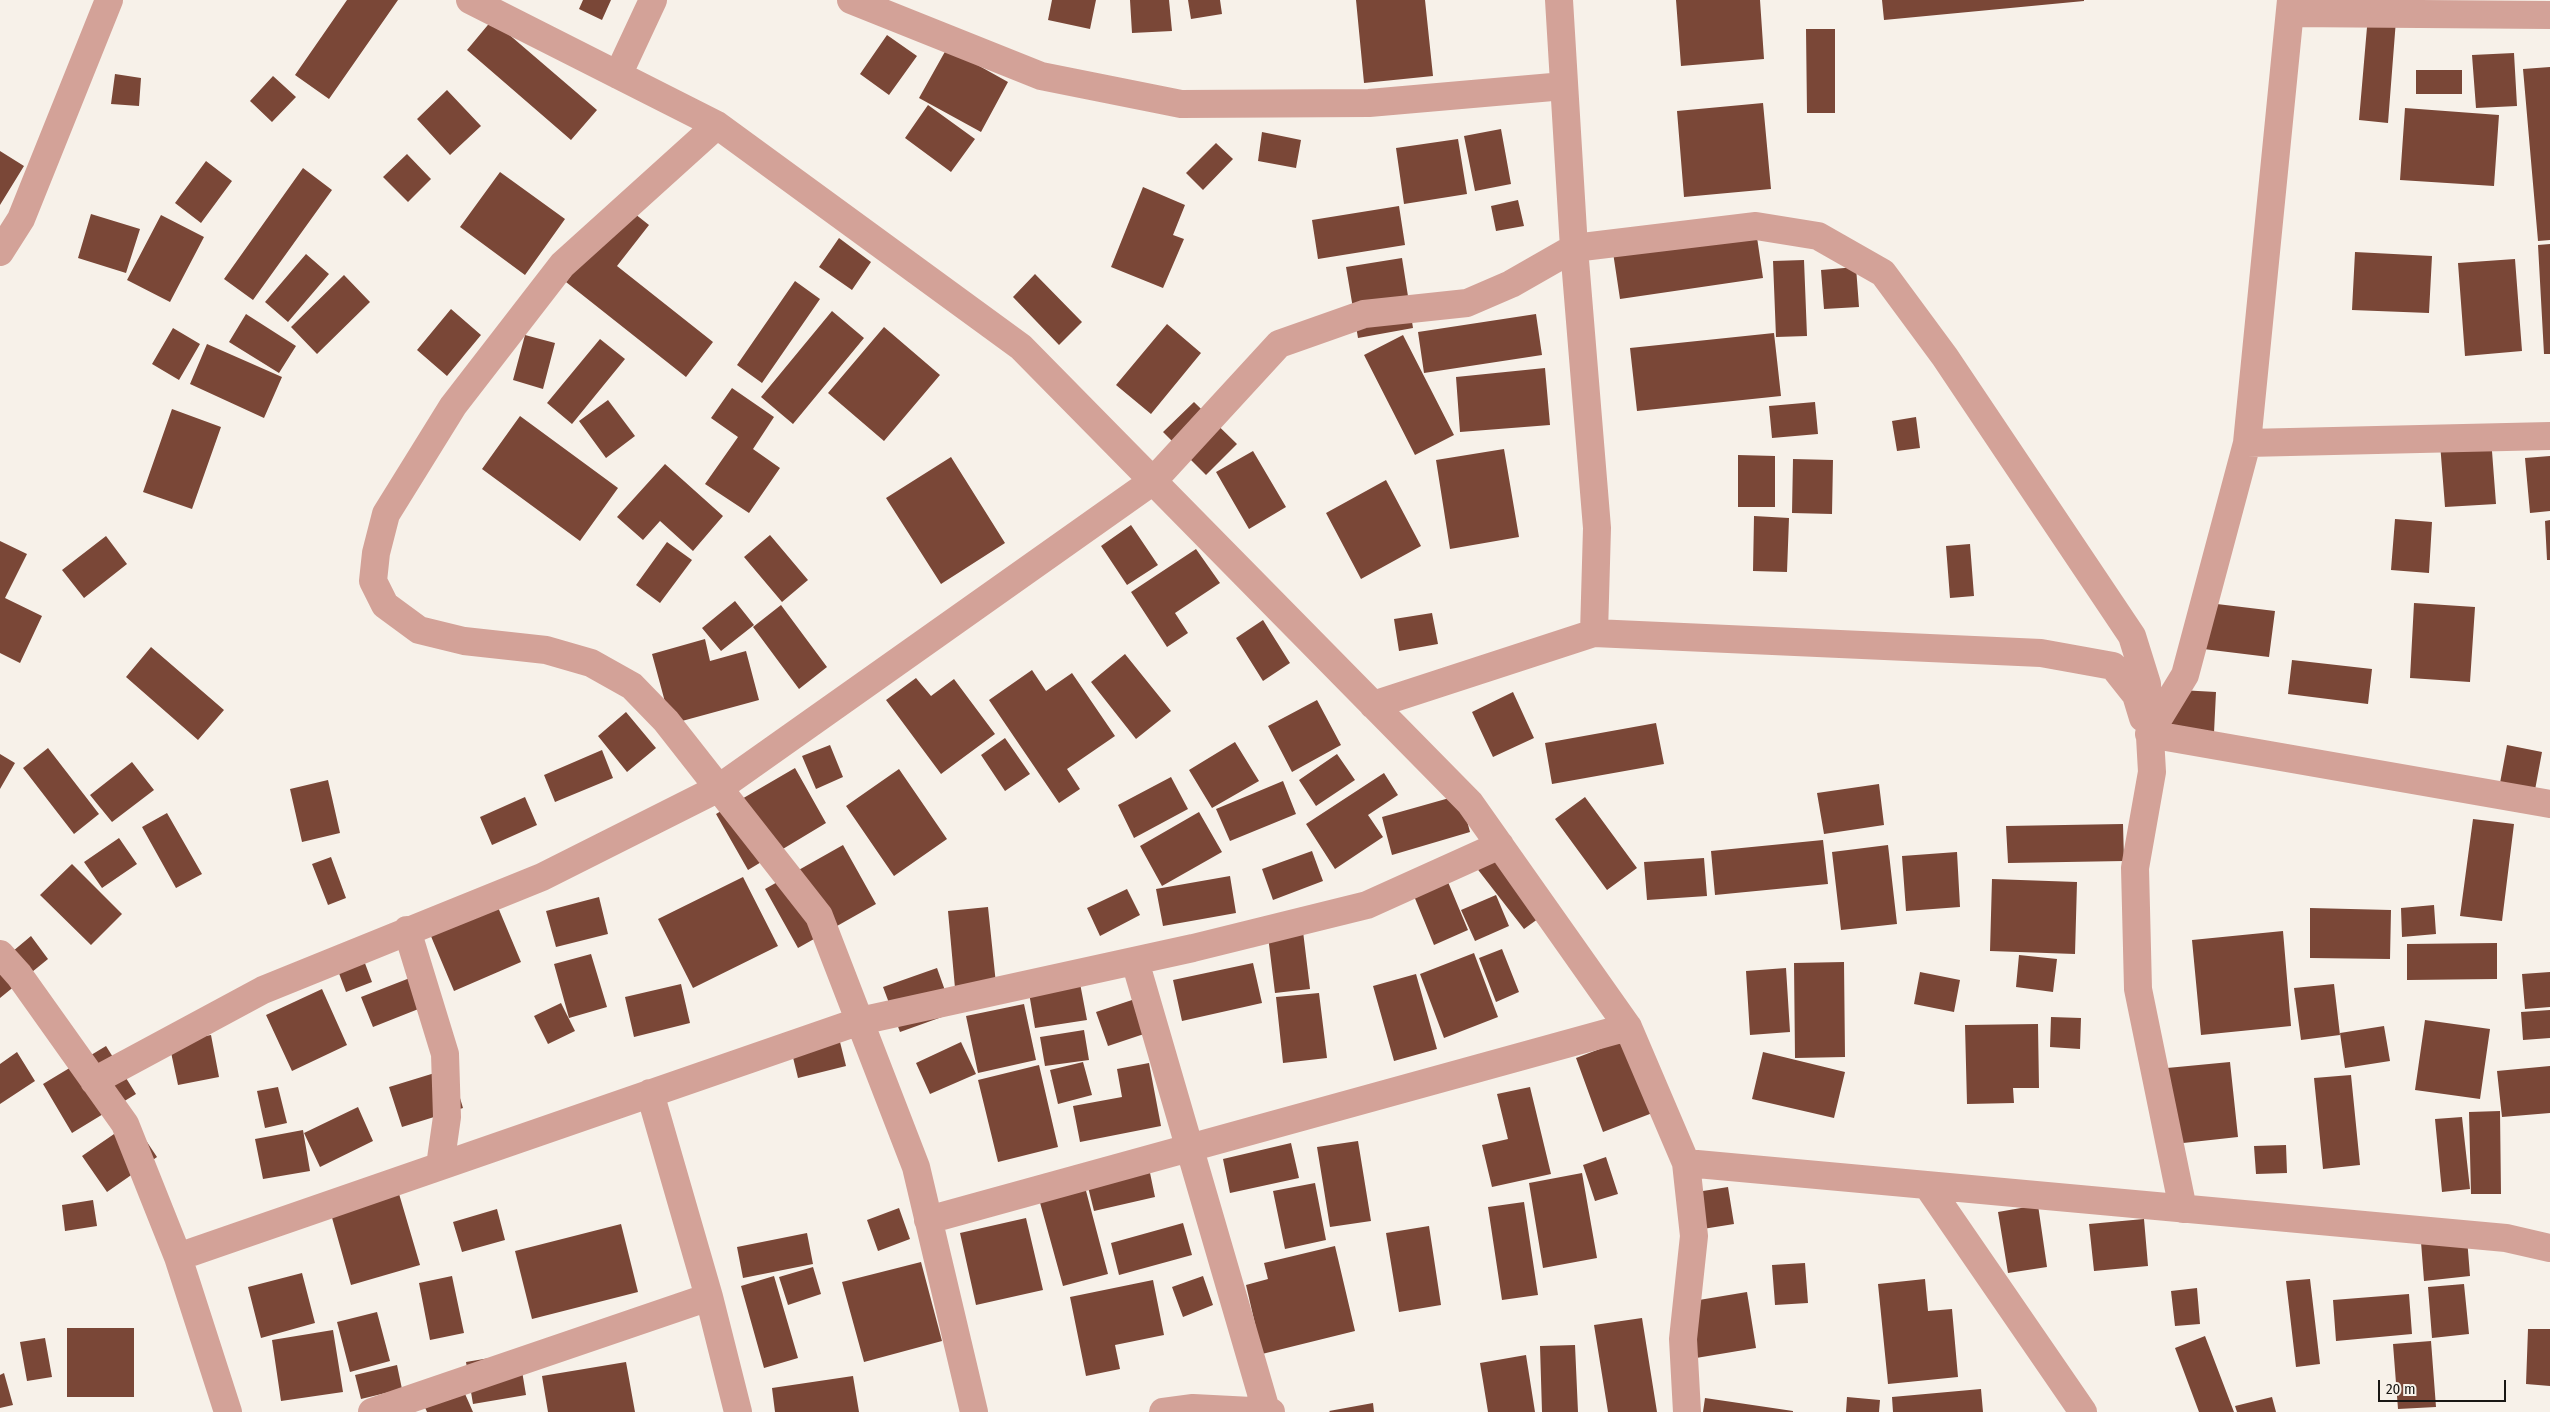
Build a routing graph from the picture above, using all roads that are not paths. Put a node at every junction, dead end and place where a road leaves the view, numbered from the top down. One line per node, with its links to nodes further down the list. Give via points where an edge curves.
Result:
1 (109, 0): 12 (street, via 20,219)
2 (470, 0): 8 (street)
3 (653, 0): 8 (street)
4 (851, 0): 9 (street, via 1041,76 1181,104 1369,103)
5 (1559, 0): 9 (street)
6 (2290, 7): 7 (street); 14 (street)
7 (2550, 15)
8 (618, 75): 10 (street)
9 (1564, 86): 11 (street)
10 (717, 125): 15 (street, via 1021,348); 19 (street, via 562,265 453,406 386,514 376,553 374,581 385,605 419,630 464,641 546,650 591,663 632,686 666,721)
11 (1574, 248): 15 (street, via 1511,284 1467,303 1364,314 1279,344); 16 (street, via 1597,528); 18 (street, via 1756,226 1818,236 1883,273 1945,357 2132,636 2147,684)
12 (0, 252)
13 (2550, 436): 14 (street)
14 (2247, 443): 18 (street, via 2185,676)
15 (1153, 481): 17 (street); 19 (street)
16 (1594, 633): 17 (street); 18 (street, via 2041,653 2113,666 2136,695)
17 (1373, 705): 21 (street, via 1470,803)
18 (2149, 734): 20 (street); 33 (street, via 2152,772 2135,868 2138,989)
19 (719, 788): 22 (street, via 542,876); 25 (street, via 819,916)
20 (2550, 804)
21 (1500, 845): 24 (street, via 1367,905); 26 (street)
22 (407, 930): 27 (street, via 263,990); 31 (street, via 445,1054 447,1117)
23 (0, 954): 27 (street, via 19,975)
24 (1135, 961): 25 (street); 29 (street)
25 (860, 1021): 28 (street); 34 (street, via 916,1167)
26 (1628, 1027): 29 (street); 30 (street)
27 (94, 1081): 36 (street, via 125,1124)
28 (650, 1093): 31 (street); 37 (street)
29 (1190, 1147): 34 (street); 38 (street)
30 (1686, 1163): 32 (street); 44 (street, via 1694,1236 1683,1338)
31 (440, 1166): 36 (street)
32 (1927, 1185): 33 (street); 45 (street)
33 (2183, 1209): 35 (street, via 2506,1238)
34 (928, 1220): 42 (street)
35 (2550, 1248)
36 (178, 1257): 39 (street)
37 (710, 1297): 40 (street); 41 (street)
38 (1269, 1411): 43 (street, via 1193,1408)
39 (228, 1412)
40 (372, 1412)
41 (738, 1412)
42 (974, 1412)
43 (1163, 1412)
44 (1687, 1412)
45 (2083, 1412)

